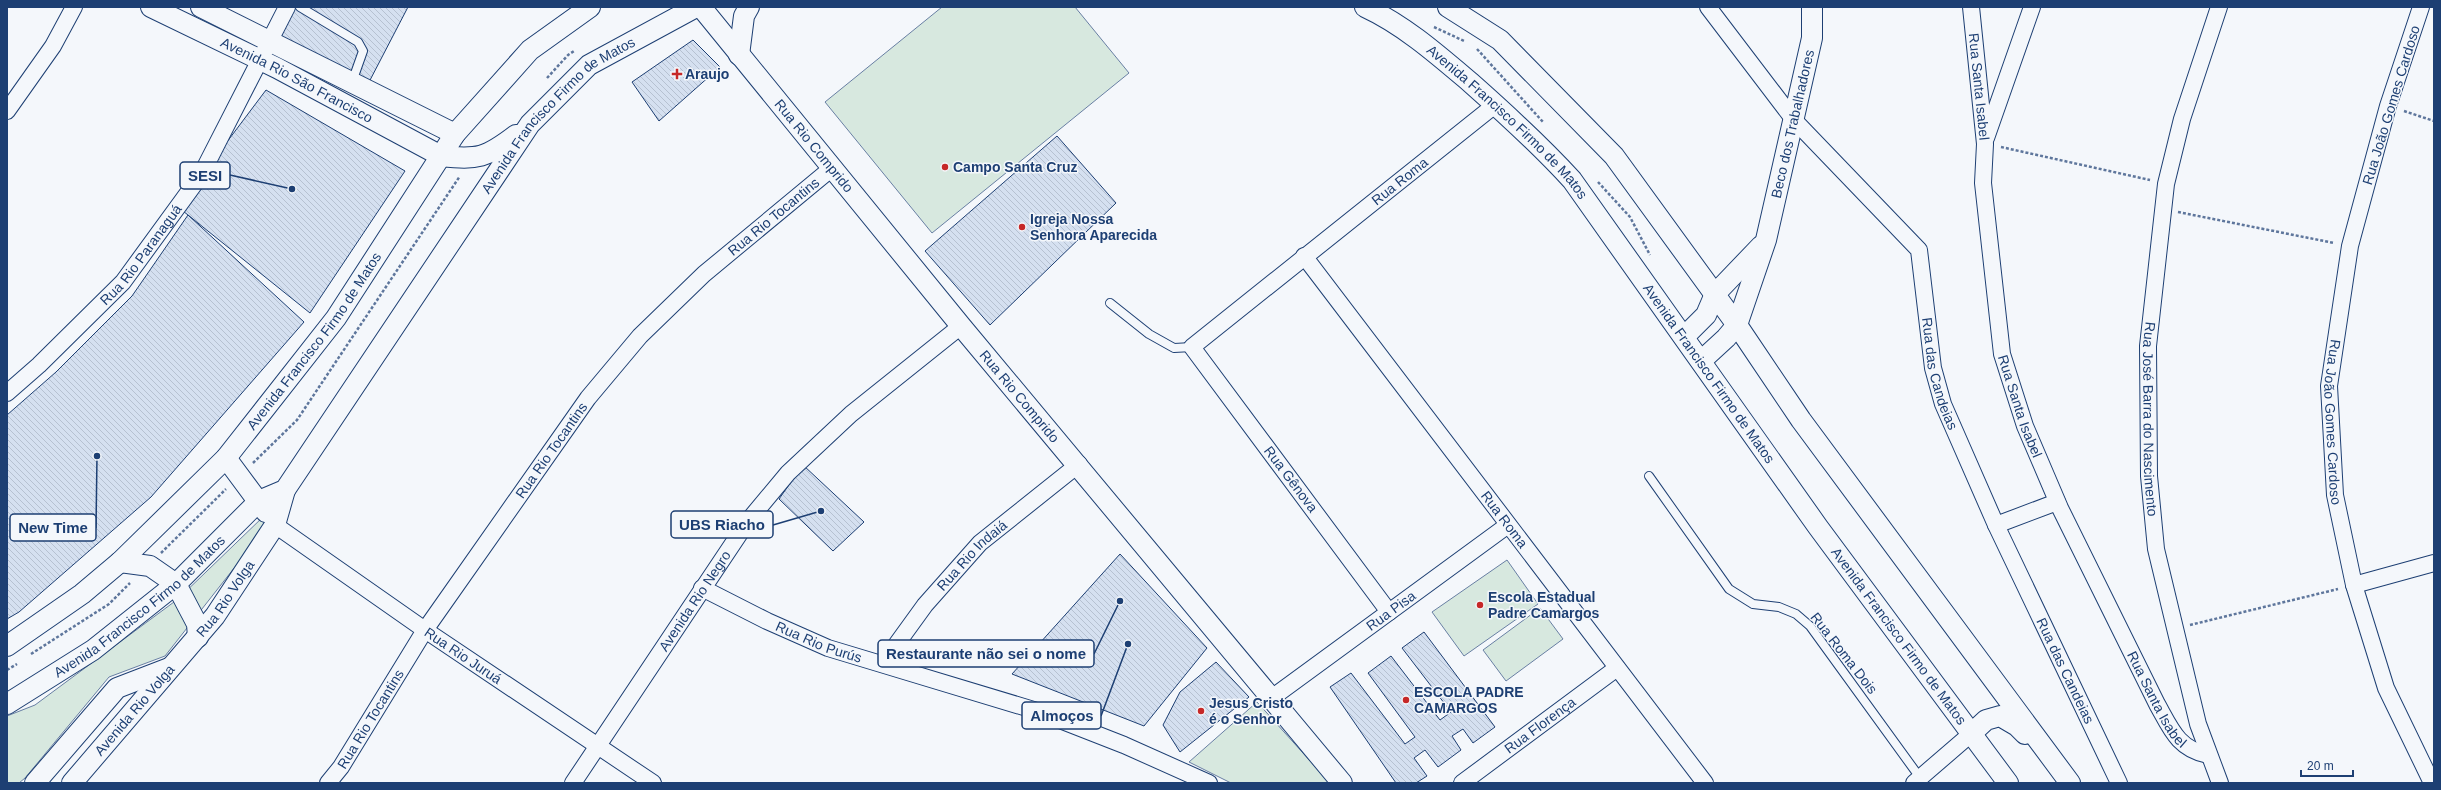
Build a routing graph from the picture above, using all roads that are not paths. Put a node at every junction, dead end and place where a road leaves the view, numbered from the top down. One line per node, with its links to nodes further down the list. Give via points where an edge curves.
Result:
1 (74, 7): 23 (street, via 53,46)
2 (151, 7): 20 (street, Avenida Rio São Francisco)
3 (201, 7): 18 (street, Avenida Rio São Francisco)
4 (287, 7): 18 (street, Rua Rio Paranaguá)
5 (300, 7): 21 (lane, via 358,42 363,51)
6 (590, 7): 26 (street, Avenida Francisco Firmo de Matos, via 530,50)
7 (696, 7): 25 (street, Avenida Francisco Firmo de Matos, via 589,65)
8 (701, 7): 19 (street, Rua Rio Comprido)
9 (749, 7): 19 (street, via 744,16)
10 (1365, 7): 22 (street, Avenida Francisco Firmo de Matos, via 1422,43)
11 (1448, 7): 32 (street, via 1500,40 1614,156)
12 (1708, 7): 24 (street, Rua das Candeias)
13 (1812, 7): 24 (street, Beco dos Trabalhadores, via 1812,38)
14 (1971, 7): 27 (street, Rua Santa Isabel)
15 (2032, 7): 27 (street)
16 (2219, 7): 65 (street, Rua José Barra do Nascimento, via 2182,119 2166,184 2148,346 2149,476 2156,549 2173,628)
17 (2421, 7): 52 (street, Rua João Gomes Cardoso, via 2388,106 2350,246 2329,386 2335,495)
18 (269, 41): 20 (street, Rua Rio Paranaguá); 21 (street, Avenida Rio São Francisco)
19 (739, 55): 29 (street, Rua Rio Comprido)
20 (260, 59): 28 (street, Avenida Rio São Francisco); 39 (street, Rua Rio Paranaguá, via 201,175 123,282 39,365)
21 (352, 82): 26 (street, Avenida Rio São Francisco)
22 (1496, 105): 31 (street, Rua Roma); 36 (street, Avenida Francisco Firmo de Matos, via 1551,156 1572,180)
23 (7, 111)
24 (1794, 120): 30 (street, Beco dos Trabalhadores); 48 (street, Rua das Candeias, via 1919,250 1932,368 1938,390)
25 (530, 124): 28 (street, via 495,151 470,159); 43 (street, Avenida Francisco Firmo de Matos)
26 (455, 134): 28 (street, Avenida Francisco Firmo de Matos)
27 (1984, 144): 45 (street, Rua Santa Isabel, via 1983,183 2002,354 2025,426)
28 (441, 156): 40 (street, Avenida Francisco Firmo de Matos, via 336,318)
29 (832, 168): 35 (street, Rua Rio Comprido); 55 (street, Rua Rio Tocantins, via 704,274 640,336 588,398)
30 (1766, 240): 32 (street); 34 (street, Beco dos Trabalhadores)
31 (1304, 256): 37 (street, Rua Roma); 47 (street, Rua Roma)
32 (1715, 294): 34 (street); 36 (street, via 1706,315)
33 (1110, 303): 37 (lane, via 1149,334 1174,348)
34 (1737, 325): 38 (street, Beco dos Trabalhadores); 66 (street, via 1801,420)
35 (961, 326): 41 (street, Rua Rio Comprido); 53 (street, Avenida Rio Negro, via 851,414 788,472 748,521)
36 (1684, 337): 38 (street, Avenida Francisco Firmo de Matos)
37 (1192, 346): 54 (street, Rua Gênova)
38 (1701, 361): 63 (street, Avenida Francisco Firmo de Matos, via 1818,527)
39 (7, 392)
40 (226, 458): 44 (street); 49 (street, Avenida Francisco Firmo de Matos)
41 (1079, 464): 58 (street, Rua Rio Indaiá, via 980,544 925,605); 61 (street, Rua Rio Comprido)
42 (1648, 476): 67 (lane, Rua Roma Dois, via 1729,589 1753,604 1779,607 1796,614 1810,626)
43 (285, 490): 44 (street, Avenida Francisco Firmo de Matos); 46 (street, Avenida Francisco Firmo de Matos)
44 (259, 501): 46 (street); 51 (street, Avenida Francisco Firmo de Matos)
45 (2057, 502): 48 (street); 65 (street, Rua Santa Isabel, via 2174,735 2194,752)
46 (275, 525): 55 (street, Rua Rio Juruá); 56 (street, Rua Rio Volga, via 215,616)
47 (1508, 525): 54 (street, Rua Pisa); 60 (street, Rua Roma)
48 (1996, 525): 78 (street, Rua das Candeias)
49 (120, 562): 51 (street, via 150,566); 57 (street, Avenida Francisco Firmo de Matos, via 82,594)
50 (2434, 563): 52 (street)
51 (176, 584): 56 (street, via 197,624); 62 (street, Avenida Francisco Firmo de Matos, via 93,650)
52 (2354, 585): 80 (street, Rua João Gomes Cardoso, via 2386,688)
53 (702, 588): 58 (street, Rua Rio Purús, via 766,621 828,648); 64 (street, Avenida Rio Negro)
54 (1389, 612): 61 (street, Rua Pisa)
55 (425, 630): 64 (street, Rua Rio Juruá); 70 (street, Rua Rio Tocantins, via 341,767)
56 (198, 637): 59 (street, Rua Rio Volga)
57 (7, 646)
58 (883, 663): 73 (street, Rua Rio Purús, via 1037,711 1124,745)
59 (171, 668): 68 (street, Avenida Rio Volga, via 117,688); 69 (street, Avenida Rio Volga)
60 (1617, 668): 75 (street, Rua Florença); 76 (street, Rua Roma)
61 (1273, 697): 74 (street, Rua Rio Comprido)
62 (7, 704)
63 (1972, 734): 66 (street, via 1986,720 2000,716 2017,726); 67 (street); 77 (street, Avenida Francisco Firmo de Matos)
64 (598, 747): 71 (street, Avenida Rio Negro); 72 (street, Rua Rio Juruá)
65 (2208, 755): 79 (street, Rua José Barra do Nascimento)
66 (2066, 779)
67 (1920, 781)
68 (35, 783)
69 (72, 783)
70 (328, 783)
71 (573, 783)
72 (653, 783)
73 (1209, 783)
74 (1342, 783)
75 (1462, 783)
76 (1704, 783)
77 (2008, 783)
78 (2119, 783)
79 (2220, 783)
80 (2432, 783)

